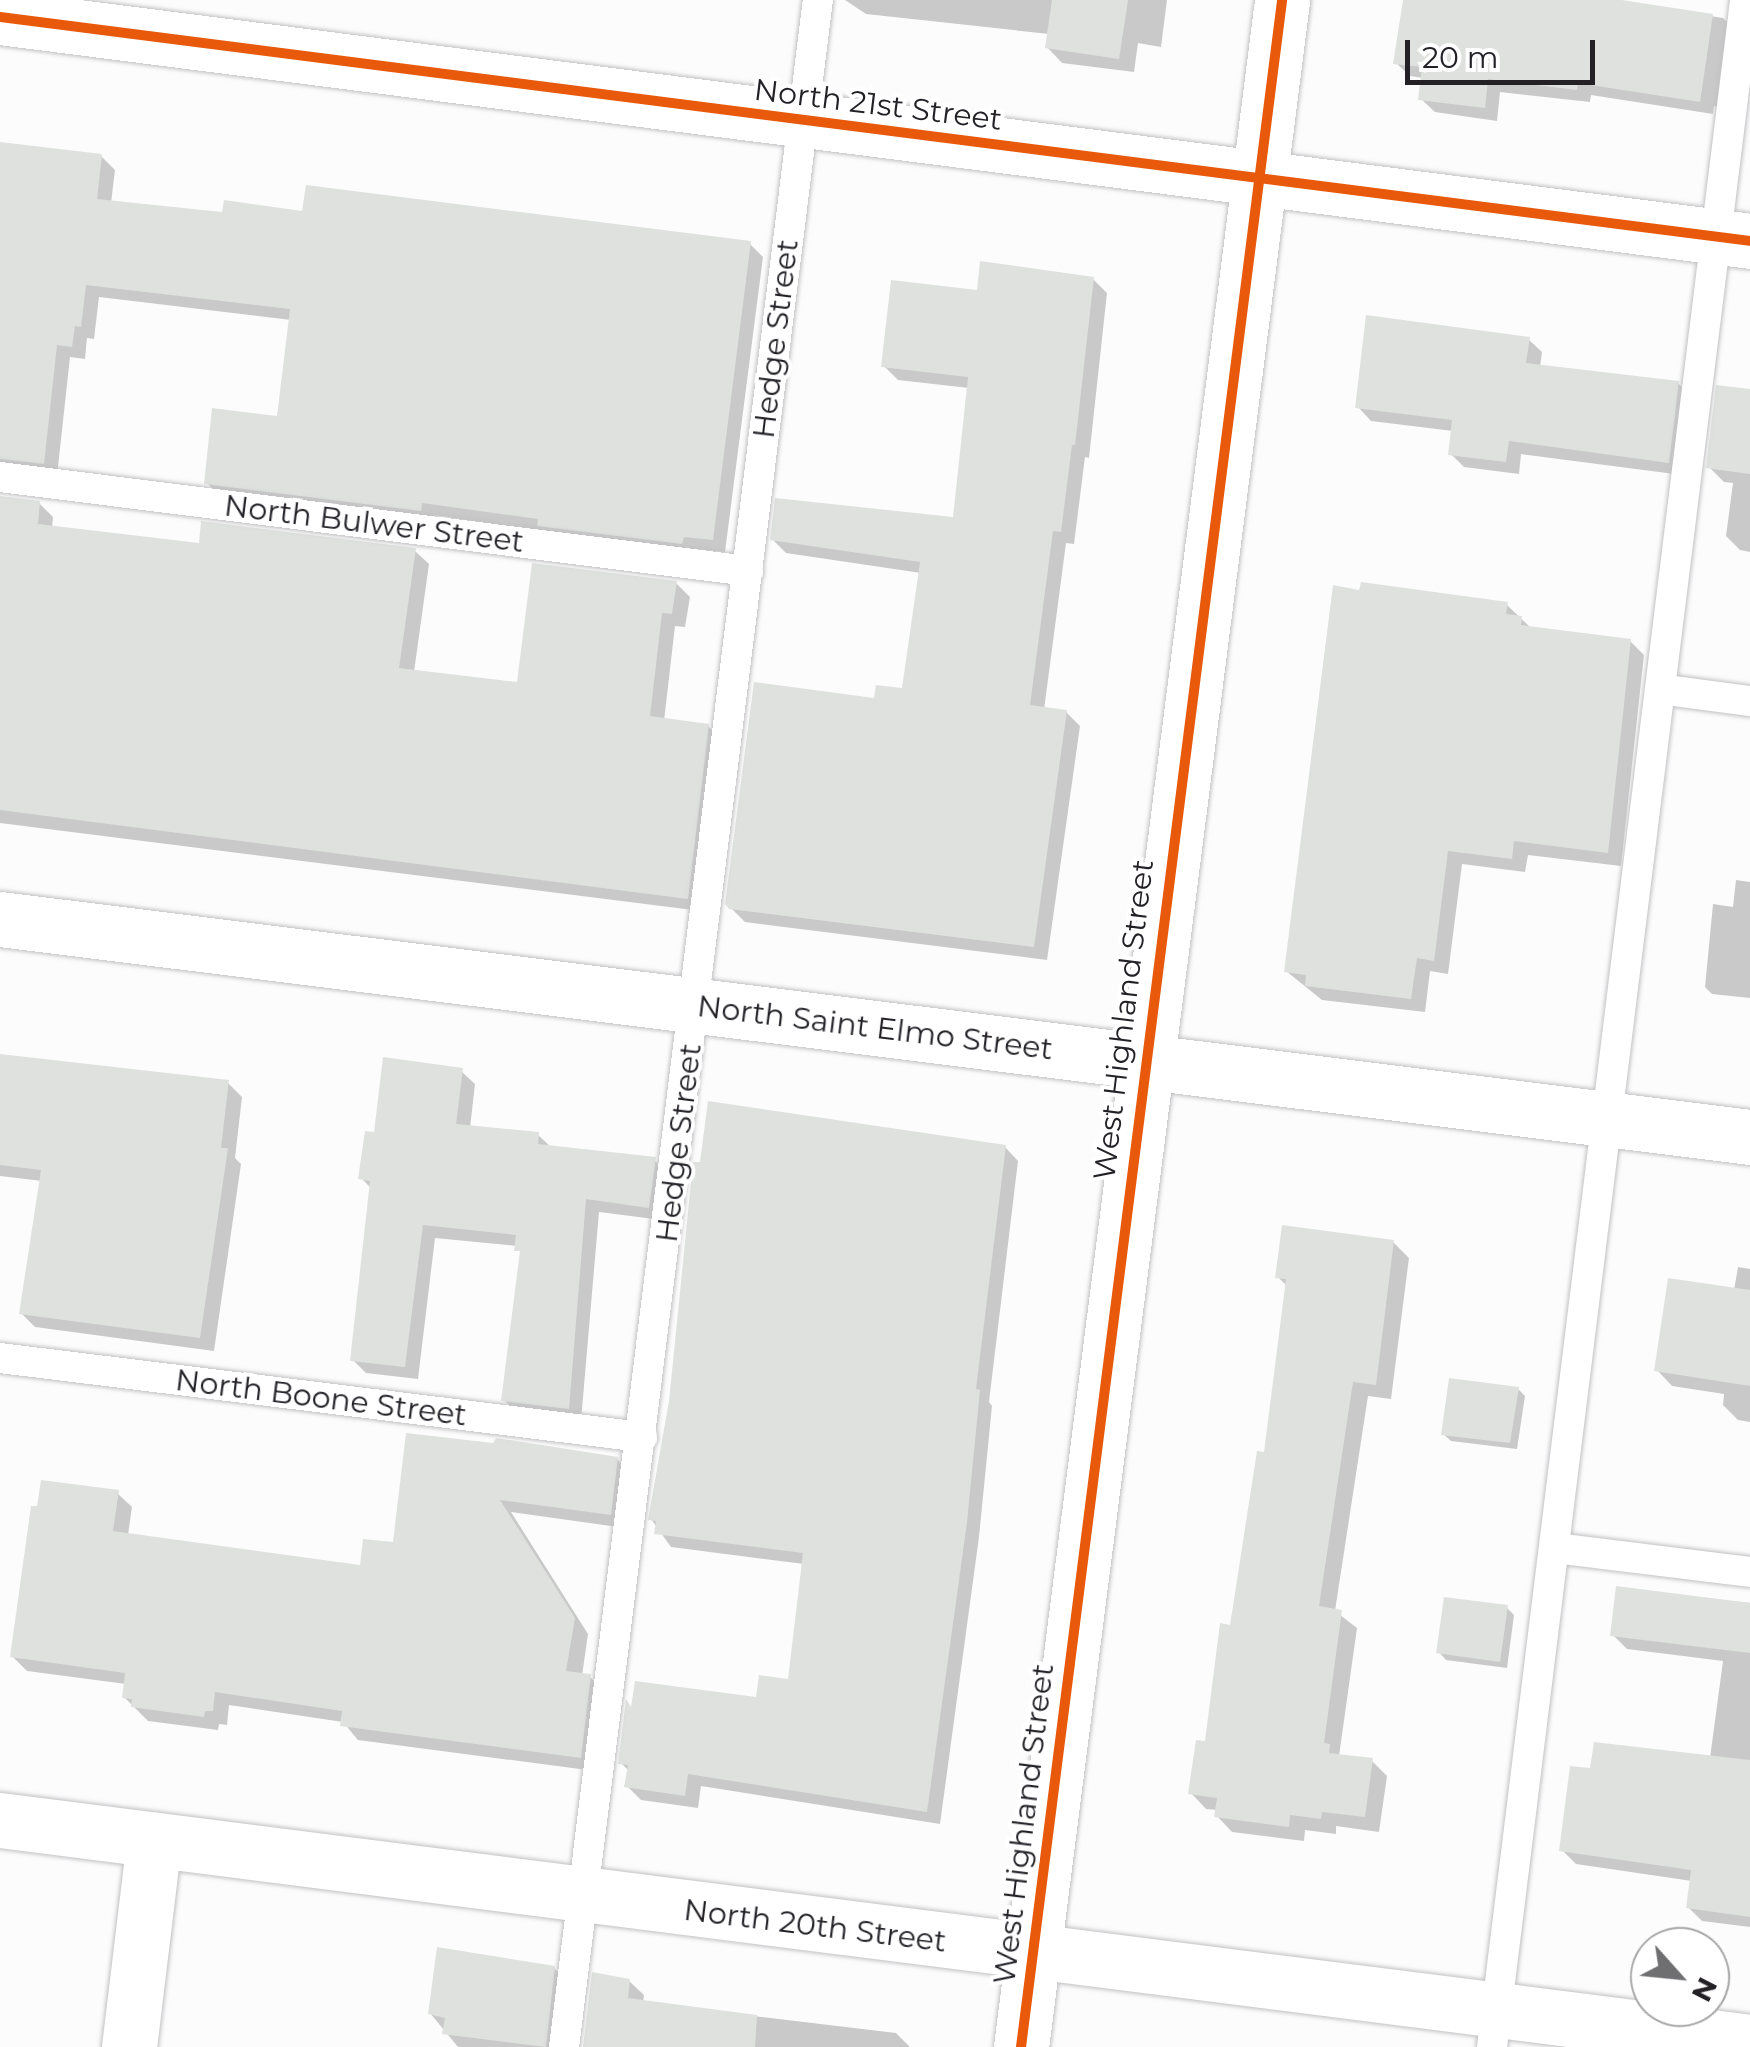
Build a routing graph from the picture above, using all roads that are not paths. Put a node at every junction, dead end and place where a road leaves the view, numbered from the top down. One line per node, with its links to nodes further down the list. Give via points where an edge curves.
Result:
1 (818, 0): 5 (lane, Hedge Street)
2 (1282, 0): 6 (street, West Highland Street)
3 (1744, 0): 7 (lane)
4 (0, 17): 5 (street, North 21st Street)
5 (803, 121): 6 (street, North 21st Street); 9 (lane, Hedge Street)
6 (1258, 180): 7 (street, North 21st Street); 14 (street, West Highland Street)
7 (1732, 239): 10 (lane)
8 (0, 478): 9 (lane, North Bulwer Street)
9 (748, 571): 13 (lane, Hedge Street)
10 (1660, 690): 11 (lane); 15 (lane)
11 (1750, 701)
12 (0, 919): 13 (street, North Saint Elmo Street)
13 (696, 1006): 14 (street, North Saint Elmo Street); 18 (lane, Hedge Street)
14 (1144, 1062): 15 (street, North Saint Elmo Street); 24 (street, West Highland Street)
15 (1608, 1119): 16 (street, North Saint Elmo Street); 19 (lane)
16 (1750, 1137)
17 (0, 1358): 18 (lane, North Boone Street)
18 (642, 1437): 23 (lane, Hedge Street)
19 (1555, 1548): 20 (lane); 25 (lane)
20 (1750, 1572)
21 (0, 1820): 22 (street, North 20th Street)
22 (154, 1840): 23 (street, North 20th Street); 27 (street)
23 (582, 1896): 24 (street, North 20th Street); 28 (lane, Hedge Street)
24 (1032, 1954): 25 (street, North 20th Street); 29 (street, West Highland Street)
25 (1494, 2029): 26 (street, North 20th Street)
26 (1750, 2042)
27 (129, 2047)
28 (564, 2047)
29 (1021, 2047)

